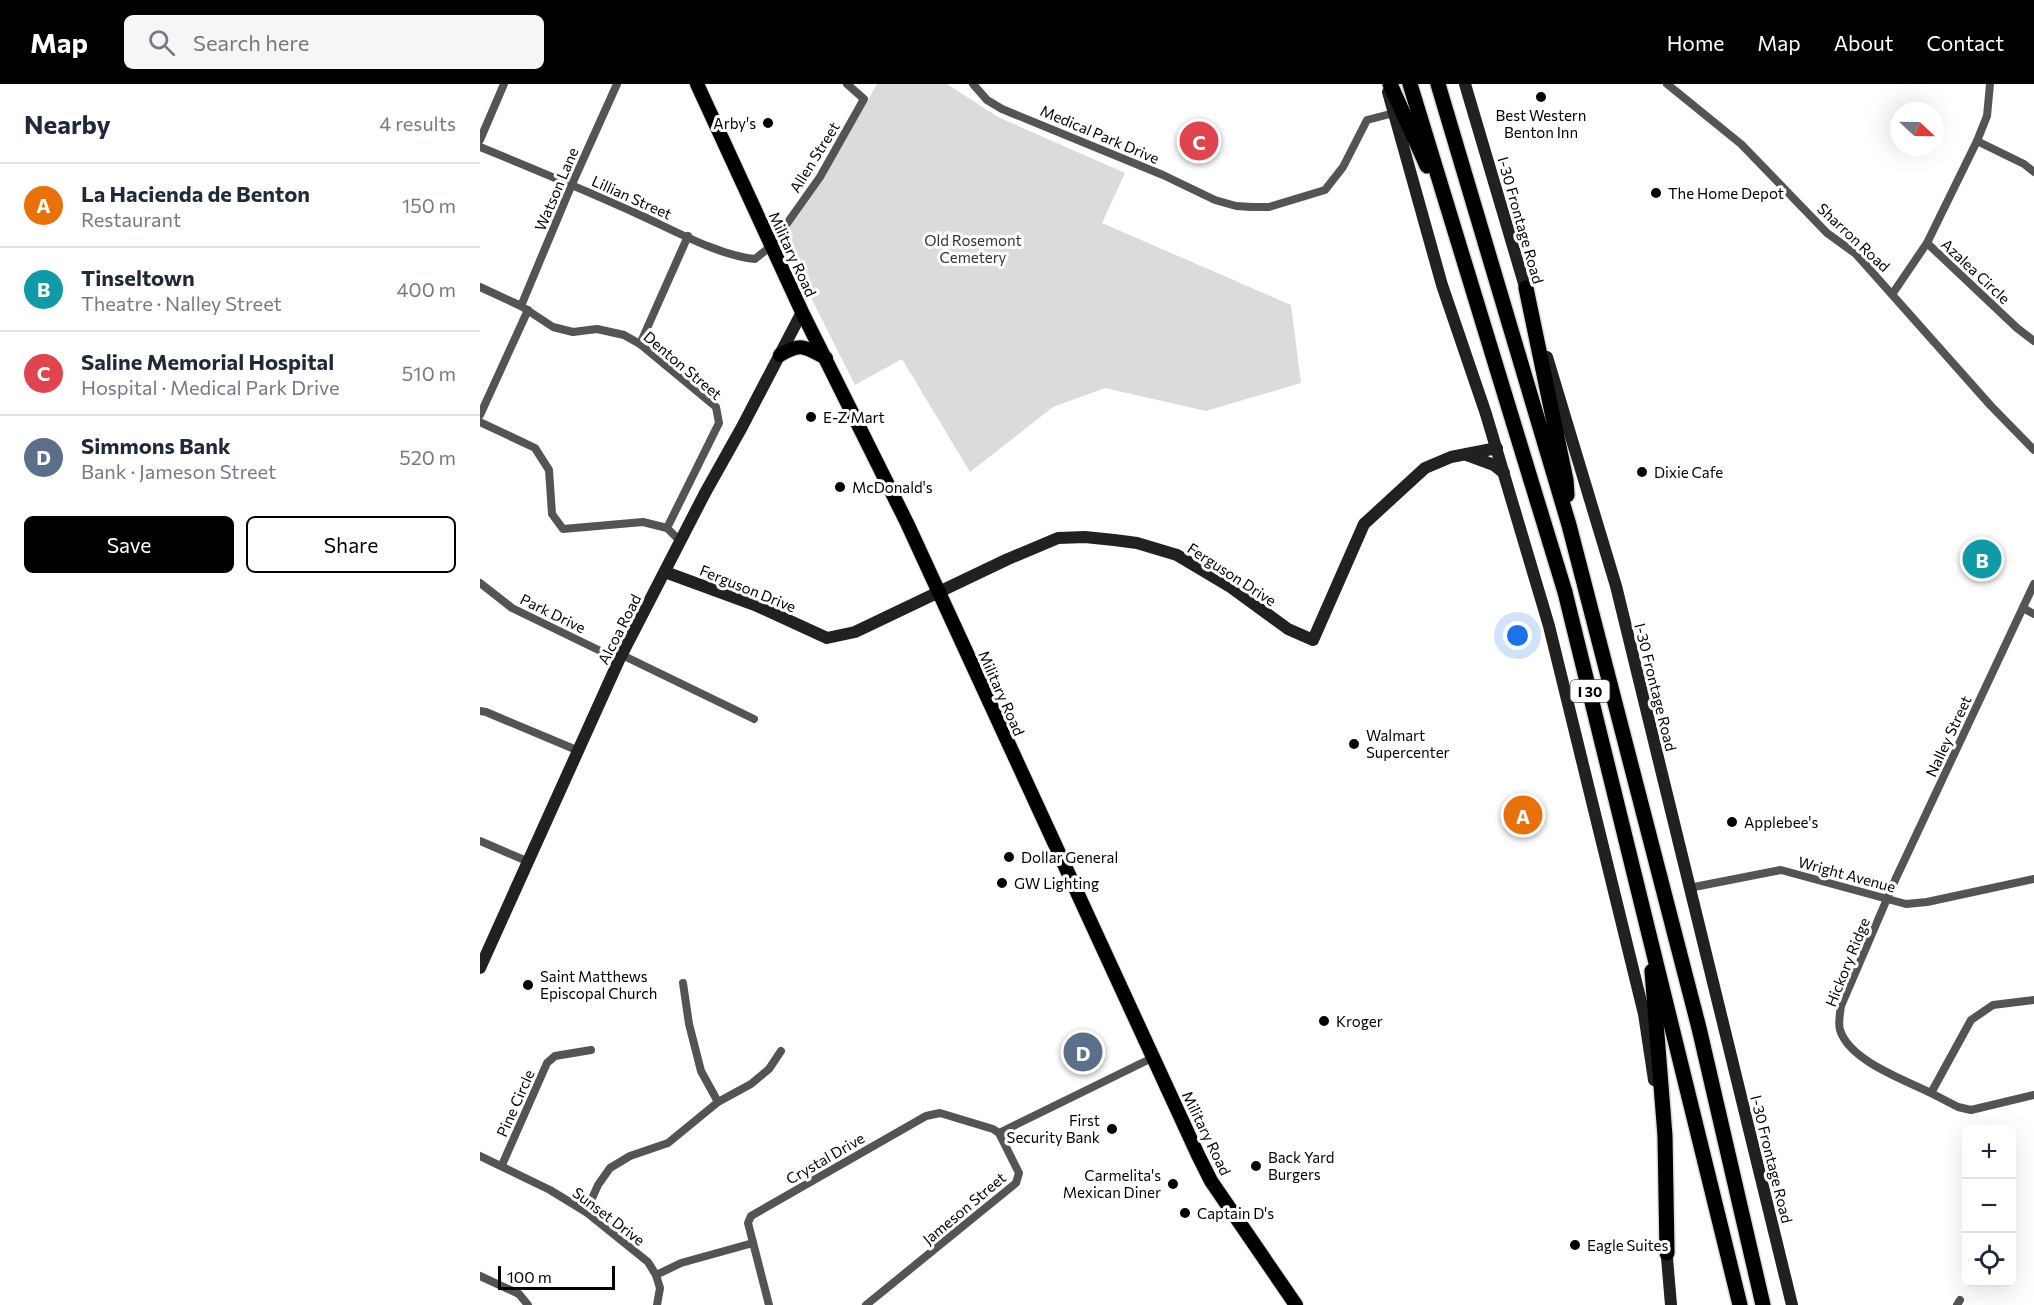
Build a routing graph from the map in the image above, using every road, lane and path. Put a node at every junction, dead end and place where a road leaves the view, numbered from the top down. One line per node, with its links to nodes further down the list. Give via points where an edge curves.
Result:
1 (504, 84): 13 (street)
2 (617, 84): 17 (street, Watson Lane)
3 (697, 84): 21 (main road, Military Road)
4 (847, 84): 21 (street, Allen Street, via 864,99 820,177)
5 (973, 84): 12 (street, Medical Park Drive, via 1002,109 1236,206 1269,207 1325,190 1343,167 1367,120)
6 (1388, 84): 12 (main road); 18 (highway)
7 (1410, 84): 18 (highway, I 30)
8 (1438, 84): 37 (highway, I 30)
9 (1465, 84): 23 (main road, I-30 Frontage Road)
10 (1667, 84): 24 (street, Sharron Road, via 1741,144)
11 (1990, 84): 14 (street, via 1987,116)
12 (1394, 113): 33 (main road, via 1442,285)
13 (480, 140)
14 (1977, 141): 16 (street); 20 (street)
15 (480, 147): 17 (street, Lillian Street)
16 (2034, 172)
17 (572, 184): 19 (street, Lillian Street); 25 (street, Watson Lane)
18 (1452, 222): 55 (highway, I 30, via 1565,592)
19 (688, 236): 21 (street, Lillian Street, via 741,258 755,259); 28 (street)
20 (1927, 243): 24 (street); 27 (street, Azalea Circle)
21 (771, 246): 26 (main road, Military Road)
22 (480, 288): 25 (street, Denton Street)
23 (1526, 288): 37 (highway, via 1566,480); 53 (main road, I-30 Frontage Road, via 1616,586)
24 (1893, 293): 34 (street, Sharron Road)
25 (525, 308): 28 (street, Denton Street, via 553,327 573,332 597,329 624,335); 31 (street, Watson Lane)
26 (802, 312): 29 (main road, Alcoa Road); 30 (main road, Military Road)
27 (2034, 341)
28 (640, 344): 38 (street, Denton Street, via 716,407 719,423)
29 (780, 355): 30 (main road, via 802,346); 39 (main road, Alcoa Road)
30 (826, 358): 43 (main road, Military Road)
31 (480, 415)
32 (480, 422): 38 (street, via 535,448 549,470 552,514 563,529 643,522)
33 (1497, 448): 35 (main road, Ferguson Drive); 36 (main road)
34 (2034, 450)
35 (1463, 455): 36 (main road, via 1482,460); 43 (main road, Ferguson Drive, via 1425,468 1364,524 1313,640 1288,629 1229,586 1177,555 1137,543 1058,538)
36 (1504, 473): 70 (main road, via 1549,626 1644,1014 1653,1074)
37 (1569, 525): 71 (highway, I 30, via 1699,1028)
38 (667, 528): 39 (street)
39 (681, 542): 40 (main road, Alcoa Road)
40 (665, 572): 43 (main road, Ferguson Drive, via 755,605 827,638 855,632); 46 (main road, Alcoa Road)
41 (480, 583): 46 (street, Park Drive, via 512,608)
42 (2034, 584): 44 (street, Nalley Street)
43 (939, 591): 61 (main road, Military Road)
44 (2023, 608): 45 (street); 54 (street, Nalley Street)
45 (2034, 614)
46 (621, 658): 48 (street, Park Drive); 49 (main road, Alcoa Road)
47 (480, 711): 49 (street)
48 (754, 719)
49 (579, 751): 51 (main road, Alcoa Road)
50 (480, 841): 51 (street)
51 (529, 862): 56 (main road, Alcoa Road)
52 (2034, 879): 54 (street, Wright Avenue, via 1927,902 1906,904)
53 (1689, 888): 54 (street, Wright Avenue, via 1781,870); 83 (main road, I-30 Frontage Road)
54 (1887, 900): 62 (street, Hickory Ridge, via 1841,1006 1839,1028 1848,1046 1867,1060)
55 (1649, 926): 70 (highway, via 1665,1136); 80 (highway, I 30)
56 (480, 968)
57 (683, 983): 64 (street, via 701,1071)
58 (2034, 1000): 62 (street, via 1993,1005 1971,1020)
59 (591, 1050): 67 (street, Pine Circle, via 555,1056 547,1063)
60 (781, 1051): 64 (street, via 769,1069 751,1084)
61 (1152, 1058): 65 (street); 78 (main road, Military Road, via 1211,1182)
62 (1931, 1093): 63 (street, Hickory Ridge, via 1971,1110)
63 (2034, 1095)
64 (718, 1102): 68 (street, via 668,1143 630,1156 610,1168)
65 (999, 1133): 69 (street, Crystal Drive, via 940,1113 926,1116 751,1216 748,1223); 77 (street, Jameson Street, via 1019,1173 1016,1183)
66 (480, 1156): 67 (street, Sunset Drive)
67 (502, 1165): 68 (street, Sunset Drive)
68 (586, 1212): 72 (street, Sunset Drive, via 648,1262)
69 (753, 1242): 72 (street, via 681,1263); 76 (street, Crystal Drive)
70 (1667, 1253): 79 (main road)
71 (1757, 1274): 81 (highway, I 30); 82 (highway)
72 (656, 1275): 75 (street, via 660,1288)
73 (480, 1276): 74 (street, via 519,1294)
74 (528, 1305)
75 (657, 1305)
76 (769, 1305)
77 (866, 1305)
78 (1296, 1305)
79 (1671, 1305)
80 (1740, 1305)
81 (1763, 1305)
82 (1773, 1305)
83 (1792, 1305)

